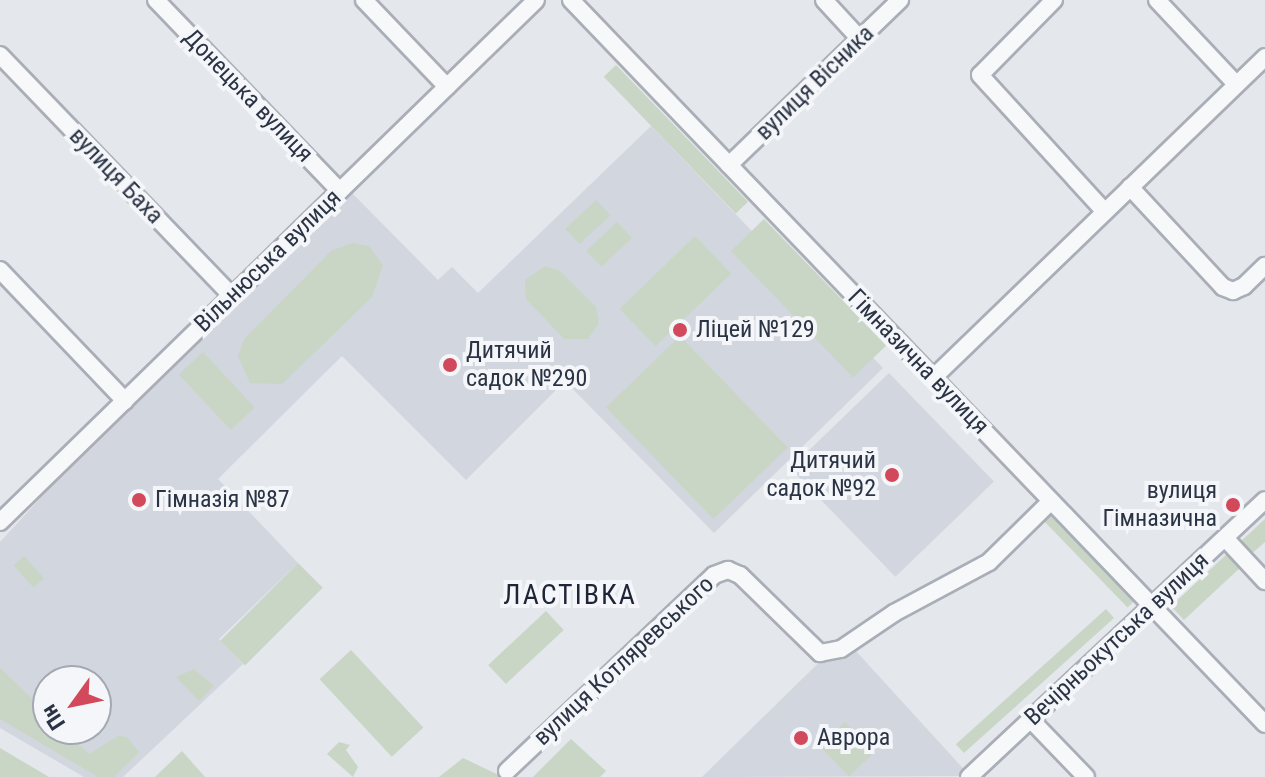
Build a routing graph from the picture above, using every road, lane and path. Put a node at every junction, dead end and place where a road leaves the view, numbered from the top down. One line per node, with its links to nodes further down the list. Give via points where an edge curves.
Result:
1 (156, 0): 16 (street, Донецька вулиця)
2 (364, 0): 13 (street)
3 (536, 0): 13 (street, Вільнюська вулиця)
4 (571, 0): 14 (street, Гімназична вулиця)
5 (824, 0): 9 (street)
6 (900, 0): 9 (street, вулиця Вісника)
7 (1054, 0): 17 (street, via 980,75)
8 (1157, 0): 12 (street)
9 (860, 39): 14 (street, вулиця Вісника)
10 (0, 55): 20 (street, вулиця Баха)
11 (1265, 57): 12 (street)
12 (1236, 84): 15 (street)
13 (447, 87): 16 (street, Вільнюська вулиця)
14 (729, 165): 21 (street, Гімназична вулиця)
15 (1130, 187): 17 (street); 18 (street, via 1223,287 1233,291 1244,286)
16 (340, 191): 20 (street, Вільнюська вулиця)
17 (1105, 212): 21 (street)
18 (1265, 266)
19 (0, 270): 22 (street)
20 (232, 296): 22 (street, Вільнюська вулиця)
21 (933, 378): 24 (street, Гімназична вулиця)
22 (125, 401): 25 (street, Вільнюська вулиця)
23 (1265, 500): 26 (street, Вечірньокутська вулиця)
24 (1051, 501): 28 (street, Гімназична вулиця); 31 (street, вулиця Котляревського, via 989,562 894,613 841,649 820,653 740,575 728,570 714,575)
25 (1, 519)
26 (1225, 538): 27 (street); 28 (street, Вечірньокутська вулиця)
27 (1265, 581)
28 (1152, 606): 29 (street, Вечірньокутська вулиця); 30 (street, Гімназична вулиця)
29 (1031, 720): 32 (street, Вечірньокутська вулиця); 33 (street)
30 (1265, 724)
31 (507, 771)
32 (969, 777)
33 (1086, 777)

